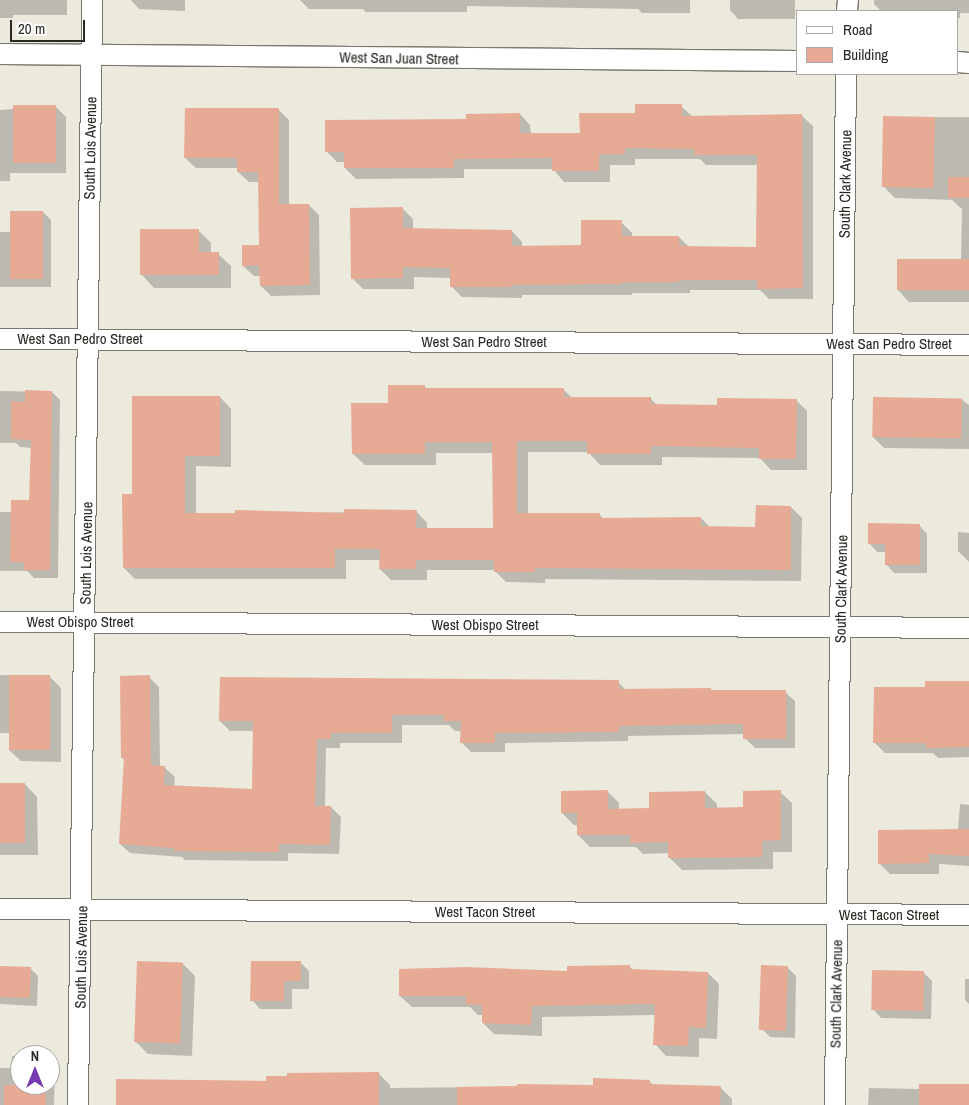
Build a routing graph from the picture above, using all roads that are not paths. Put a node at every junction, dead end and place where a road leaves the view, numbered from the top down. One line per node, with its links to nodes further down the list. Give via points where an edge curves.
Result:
1 (92, 0): 3 (street, South Lois Avenue)
2 (0, 54): 3 (street, West San Juan Street)
3 (92, 55): 4 (street, West San Juan Street); 7 (street, South Lois Avenue)
4 (796, 61)
5 (846, 75): 8 (street, South Clark Avenue)
6 (0, 339): 7 (street, West San Pedro Street)
7 (88, 340): 8 (street, West San Pedro Street); 11 (street, South Lois Avenue)
8 (843, 344): 9 (street, West San Pedro Street); 12 (street, South Clark Avenue)
9 (969, 345)
10 (0, 622): 11 (street, West Obispo Street)
11 (86, 622): 12 (street, West Obispo Street); 15 (street, South Lois Avenue)
12 (840, 627): 13 (street, West Obispo Street); 16 (street, South Clark Avenue)
13 (969, 628)
14 (0, 909): 15 (street, West Tacon Street)
15 (82, 910): 16 (street, West Tacon Street); 18 (street, South Lois Avenue)
16 (837, 914): 17 (street, West Tacon Street); 19 (street, South Clark Avenue)
17 (969, 915)
18 (78, 1105)
19 (835, 1105)

